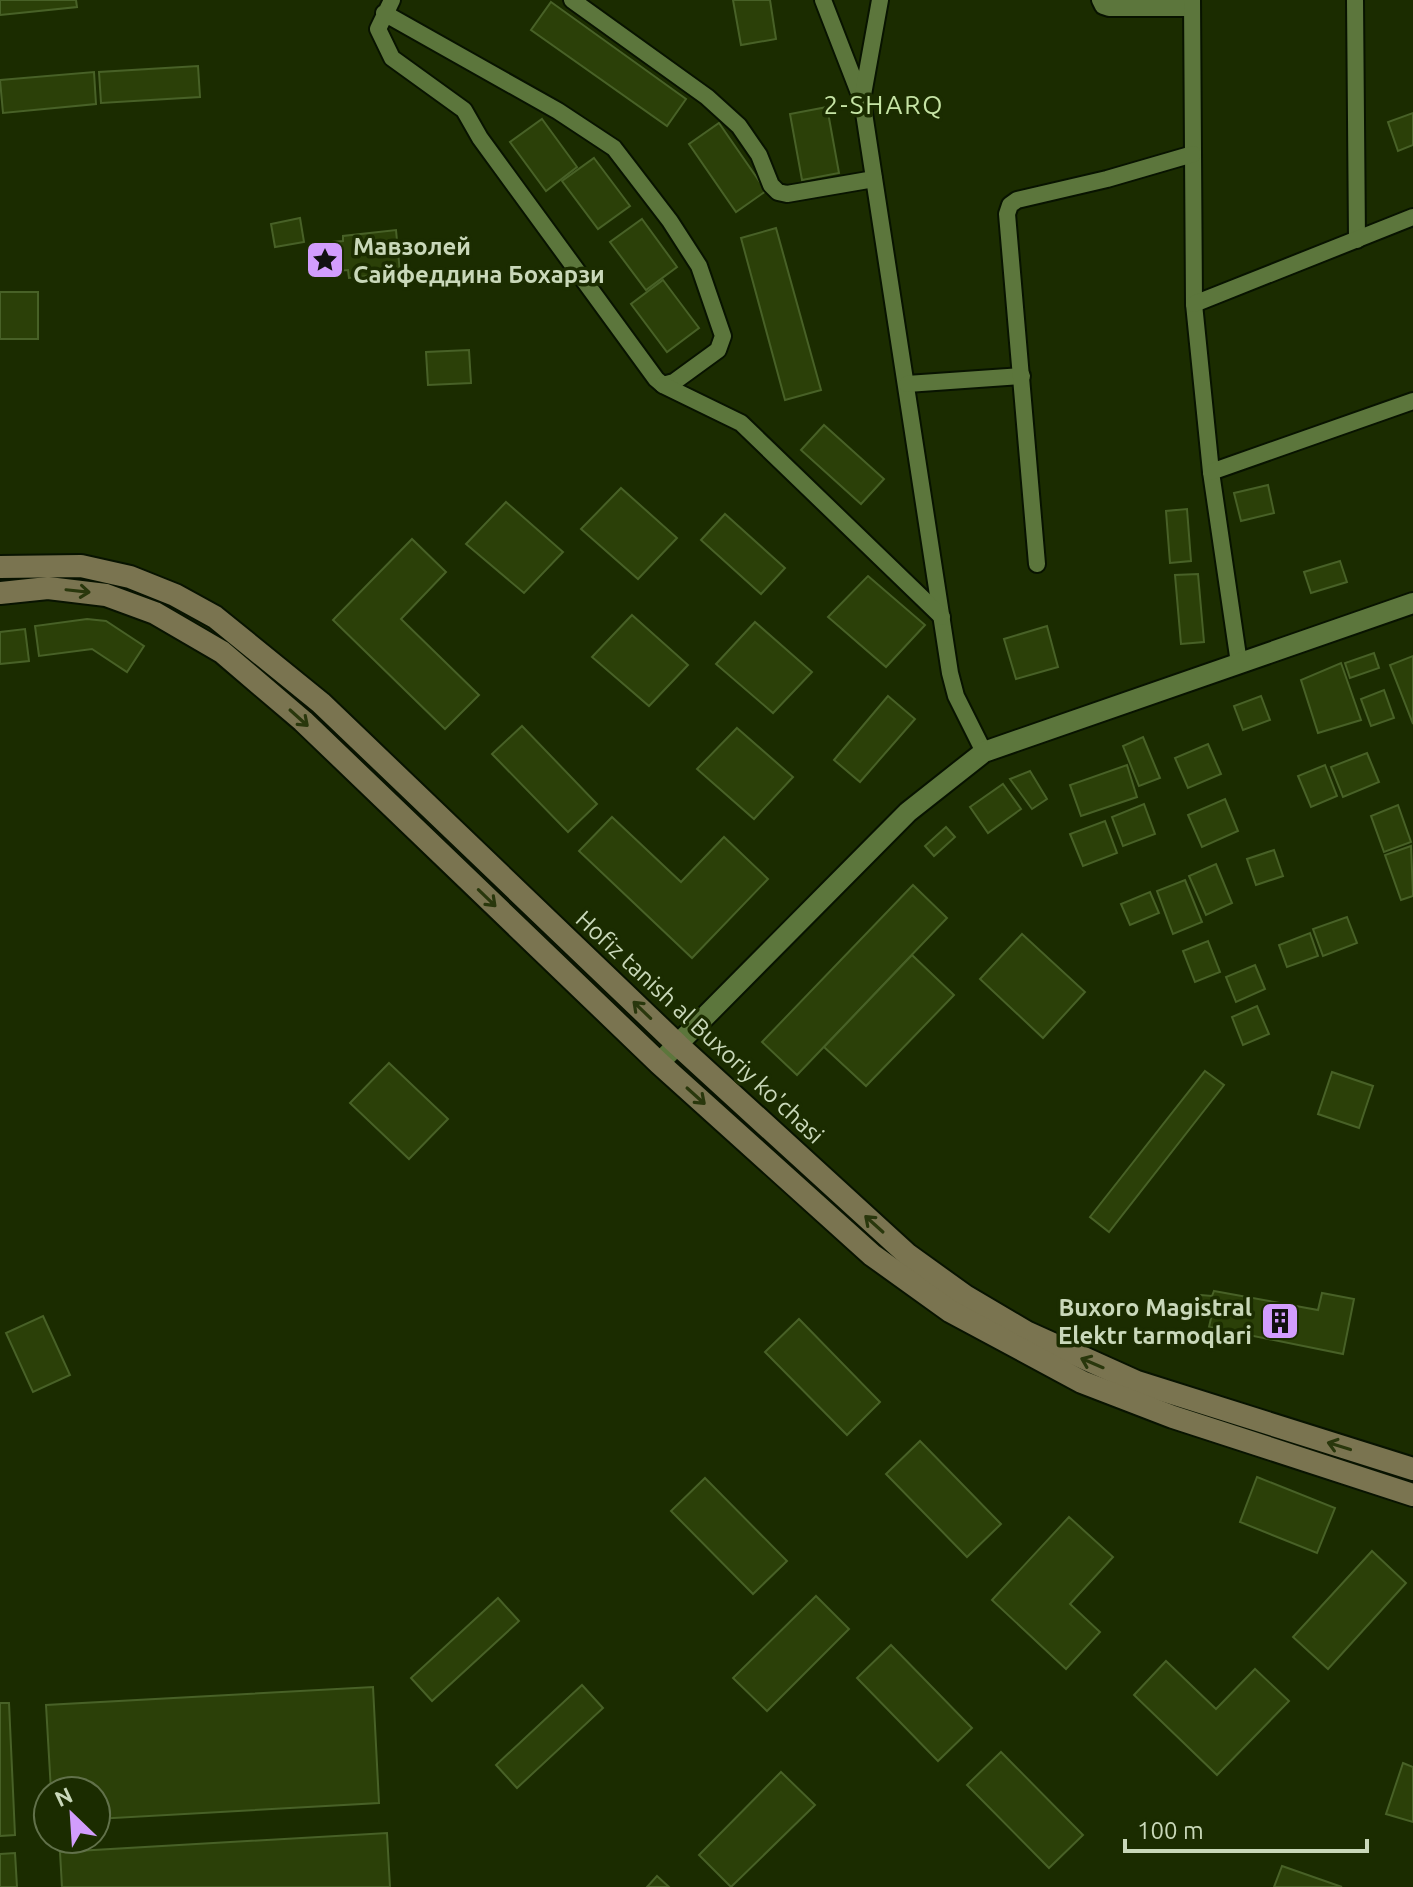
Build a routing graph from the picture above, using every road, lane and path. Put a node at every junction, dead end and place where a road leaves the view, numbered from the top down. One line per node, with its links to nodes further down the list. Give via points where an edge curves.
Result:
1 (572, 0): 10 (street, via 739,126 778,192)
2 (823, 0): 8 (street)
3 (880, 0): 8 (street)
4 (1100, 0): 6 (street, via 1109,8)
5 (1355, 0): 12 (street)
6 (1192, 4): 9 (street)
7 (388, 6): 16 (street, via 378,29 392,58 464,110); 16 (street, via 614,148 670,221 699,266 723,336 718,350)
8 (862, 100): 10 (street)
9 (1193, 154): 13 (street); 14 (street, via 1010,205)
10 (874, 179): 15 (street)
11 (1413, 217): 12 (street)
12 (1357, 240): 13 (street)
13 (1194, 304): 18 (street)
14 (1022, 376): 15 (street); 19 (street)
15 (907, 384): 23 (street)
16 (663, 385): 23 (street, via 741,423)
17 (1413, 401): 18 (street)
18 (1211, 472): 24 (street)
19 (1037, 564)
20 (0, 567): 26 (main road, Hofiz tanish al Buxoriy ko'chasi, one-way to 20, via 321,703 215,617 130,577 81,566)
21 (0, 593): 27 (main road, one-way to 27, via 48,588 106,595 155,613 222,652 303,721)
22 (1413, 603): 24 (street)
23 (942, 617): 25 (street, via 956,696)
24 (1239, 663): 25 (street)
25 (984, 752): 26 (street, via 908,812)
26 (678, 1045): 27 (street); 28 (main road, Hofiz tanish al Buxoriy ko'chasi, one-way to 26, via 1137,1382 1026,1332 908,1255)
27 (659, 1063): 29 (main road, one-way to 29, via 872,1255 950,1311 1082,1382)
28 (1413, 1469)
29 (1413, 1495)

